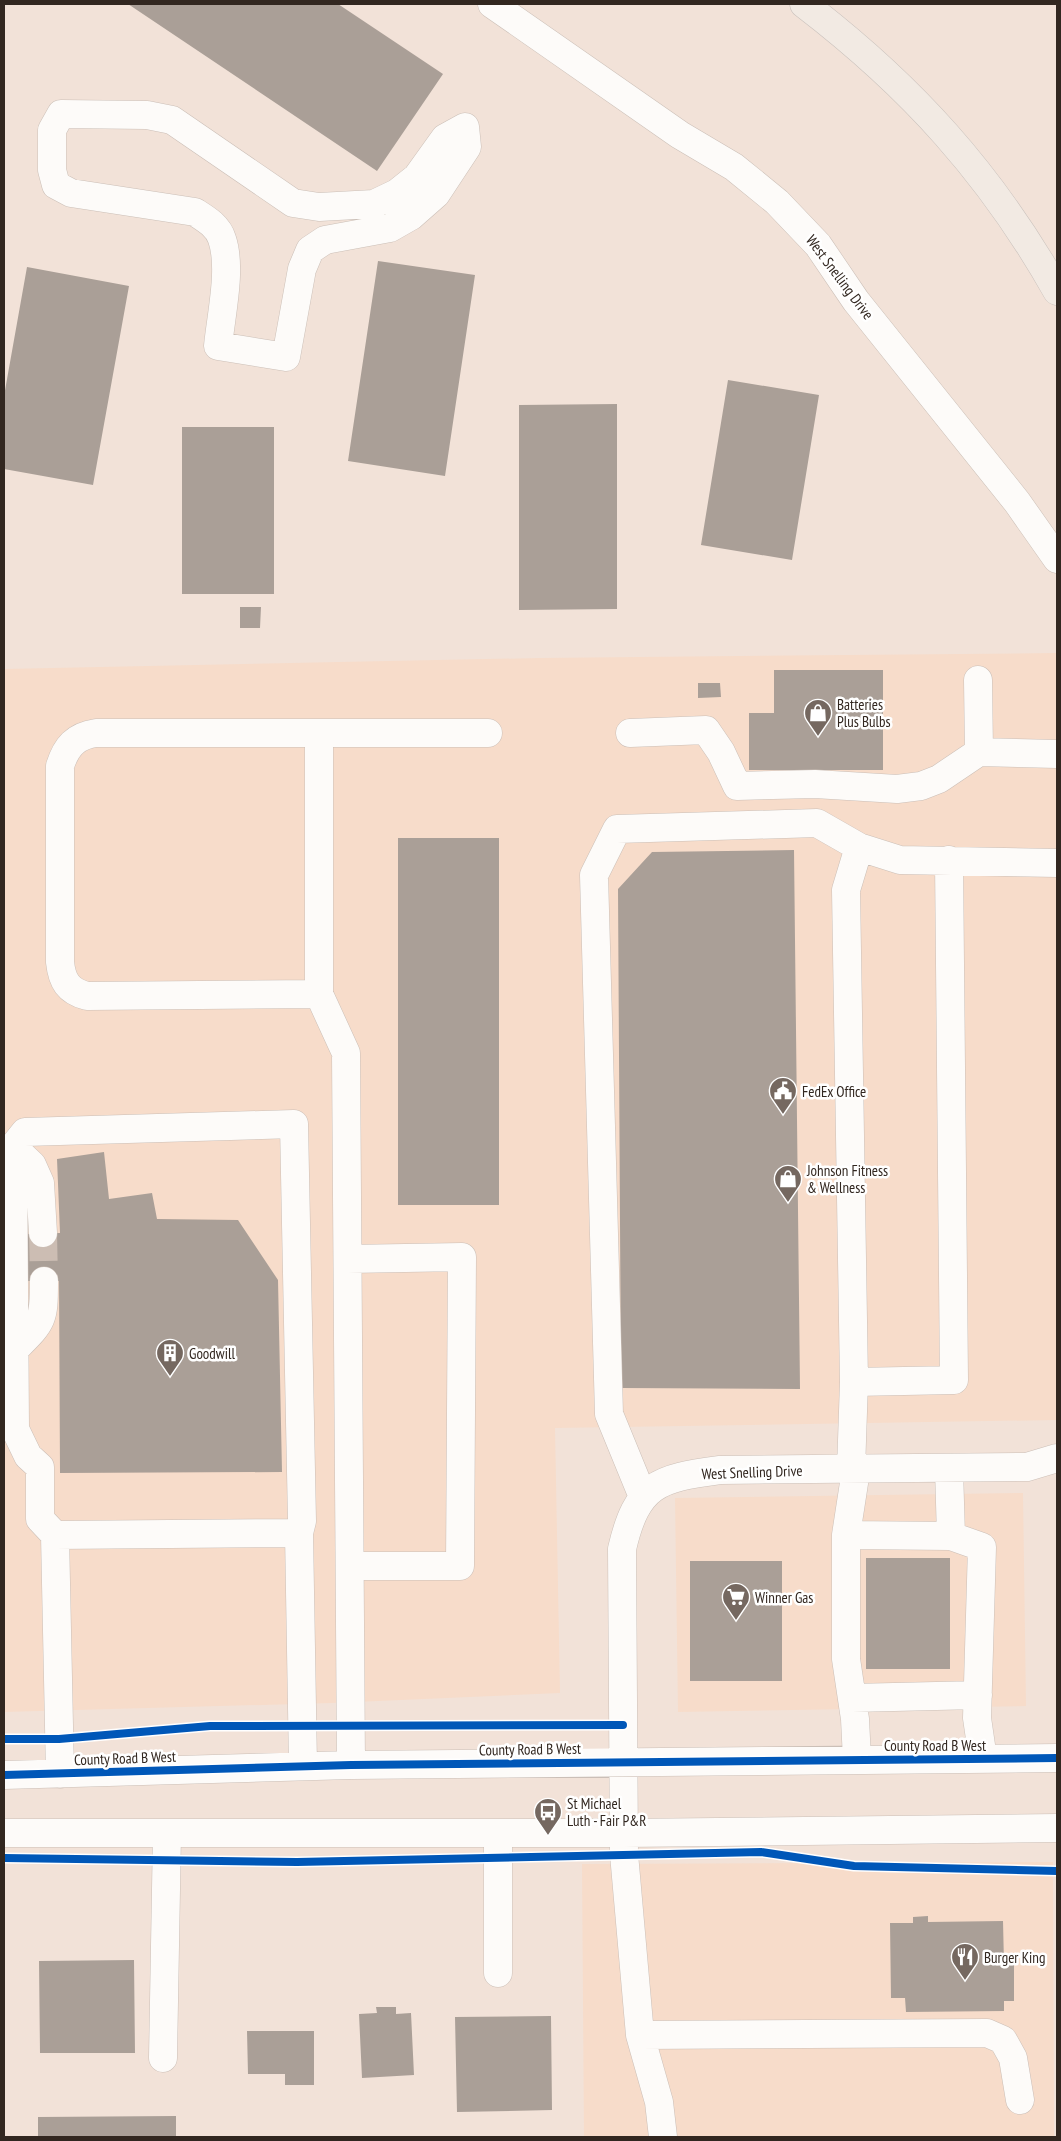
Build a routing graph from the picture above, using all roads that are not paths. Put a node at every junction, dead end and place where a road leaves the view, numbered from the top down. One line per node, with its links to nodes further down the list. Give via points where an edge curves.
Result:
1 (492, 4): 5 (street, West Snelling Drive, via 680,135 734,167 777,202 818,245 856,301 1017,502)
2 (804, 4): 4 (highway, via 852,40 911,94 974,166 1031,244)
3 (465, 127): 3 (street, via 445,138 416,177 397,193 374,204 319,207 293,203 172,120 147,115 61,114 52,130 52,170 56,185 71,193 196,212 212,222 222,237 227,260 218,346 286,357 302,269 310,250 325,240 390,228 411,216 436,194 467,147)
4 (1057, 291)
5 (1057, 559)
6 (978, 680): 10 (street)
7 (319, 733): 8 (street); 17 (street); 17 (street, via 96,733 73,741 60,766 60,942 62,976 67,987 76,994)
8 (488, 733)
9 (630, 733): 12 (street, via 706,730 737,786)
10 (979, 752): 11 (street); 12 (street, via 939,779 921,786 897,789)
11 (1057, 754)
12 (815, 784): 13 (street)
13 (817, 823): 14 (street); 27 (street, via 617,829 594,875 610,1414)
14 (860, 846): 15 (street, via 900,860); 23 (street, via 846,890)
15 (949, 860): 16 (street); 23 (street, via 954,1380)
16 (1057, 863)
17 (319, 994): 20 (street, via 346,1052)
18 (13, 1147): 19 (street, via 32,1165 40,1183); 22 (street); 28 (street, via 25,1132 294,1124 302,1520)
19 (43, 1234)
20 (348, 1259): 32 (street); 32 (street, via 462,1257 460,1566)
21 (44, 1281): 22 (street, via 44,1311 38,1326)
22 (15, 1349): 29 (street, via 16,1430 28,1456 40,1467 40,1519)
23 (854, 1382): 26 (street)
24 (1057, 1458): 25 (street, West Snelling Drive, via 1027,1467)
25 (949, 1469): 26 (street, West Snelling Drive); 31 (street)
26 (854, 1470): 27 (street, West Snelling Drive, via 720,1470 683,1475 656,1486); 30 (street)
27 (643, 1497): 38 (street, West Snelling Drive, via 635,1506 622,1549)
28 (299, 1533): 29 (street); 40 (street)
29 (55, 1535): 42 (street)
30 (846, 1535): 31 (street); 34 (street, via 846,1659)
31 (951, 1536): 33 (street, via 982,1547)
32 (350, 1566): 39 (street)
33 (978, 1695): 34 (street); 37 (street, via 977,1718)
34 (852, 1698): 36 (street)
35 (1057, 1758): 37 (street, County Road B West)
36 (857, 1759): 37 (street, County Road B West); 38 (street, County Road B West)
37 (983, 1759)
38 (623, 1761): 39 (street, County Road B West); 47 (street, West Snelling Drive)
39 (352, 1765): 40 (street, County Road B West)
40 (303, 1766): 42 (street, County Road B West)
41 (4, 1774): 42 (street, County Road B West)
42 (60, 1774)
43 (1057, 1828): 47 (street)
44 (4, 1833): 45 (street)
45 (166, 1833): 46 (street); 50 (street)
46 (498, 1833): 47 (street); 48 (street)
47 (624, 1833): 49 (street, West Snelling Drive)
48 (498, 1974)
49 (640, 2035): 51 (street, via 987,2032 1003,2040 1013,2058); 52 (street, West Snelling Drive, via 659,2102)
50 (163, 2058)
51 (1020, 2100)
52 (663, 2137)

